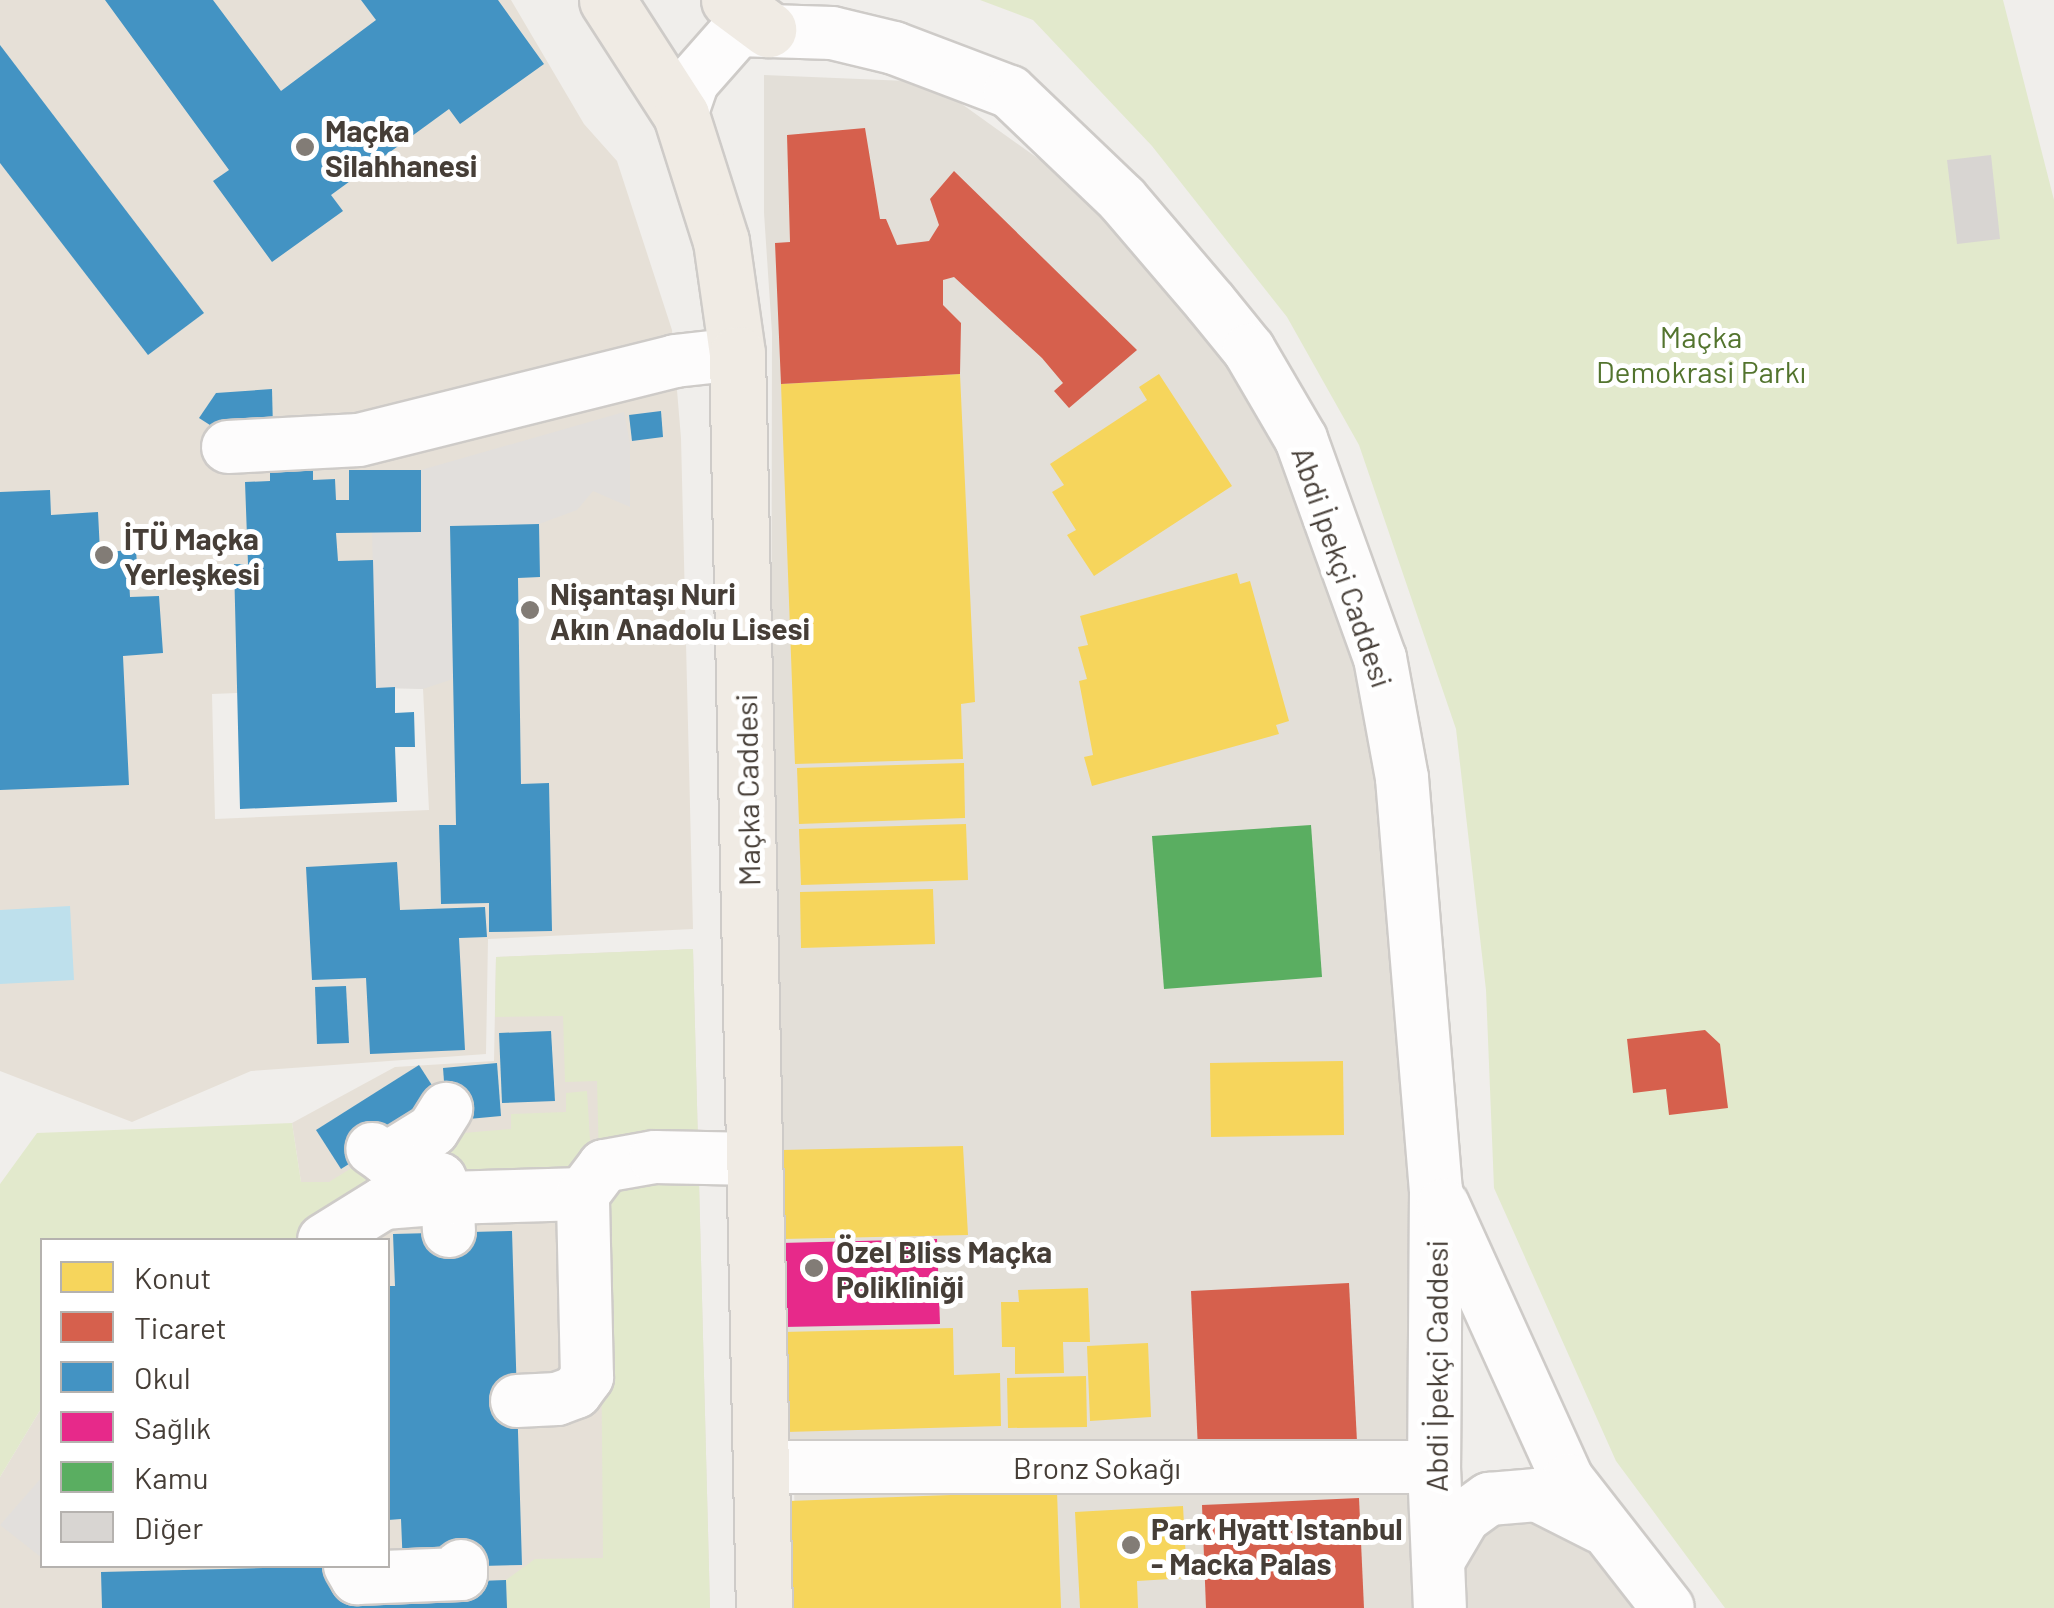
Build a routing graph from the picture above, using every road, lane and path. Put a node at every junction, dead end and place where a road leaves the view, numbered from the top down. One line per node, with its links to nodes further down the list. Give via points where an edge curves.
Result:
1 (608, 0): 3 (main road, Maçka Caddesi)
2 (745, 20): 3 (street, Abdi İpekçi Caddesi); 4 (street, via 693,81); 9 (street, Abdi İpekçi Caddesi, via 878,44 1010,92 1122,199 1249,350 1301,439 1380,658 1404,797)
3 (647, 59): 4 (main road, Maçka Caddesi)
4 (681, 116): 5 (main road, Maçka Caddesi, via 721,241)
5 (737, 354): 6 (street, via 675,360 360,440); 8 (main road, Maçka Caddesi)
6 (228, 447)
7 (410, 1134): 11 (street, via 401,1169 440,1179)
8 (755, 1159): 10 (street, via 655,1157 604,1166); 14 (main road, Maçka Caddesi)
9 (1436, 1190): 15 (street, Abdi İpekçi Caddesi); 16 (street, via 1568,1480)
10 (583, 1194): 11 (street); 13 (street, via 587,1378 558,1400)
11 (448, 1215): 12 (street, via 384,1203)
12 (327, 1238)
13 (517, 1401)
14 (761, 1466): 15 (street, Bronz Sokağı); 20 (main road, Maçka Caddesi)
15 (1434, 1468): 19 (street, Abdi İpekçi Caddesi)
16 (1610, 1532): 19 (street, via 1538,1495 1489,1500 1464,1517); 21 (street)
17 (454, 1574): 18 (street)
18 (355, 1576)
19 (1439, 1584)
20 (764, 1608)
21 (1668, 1608)

